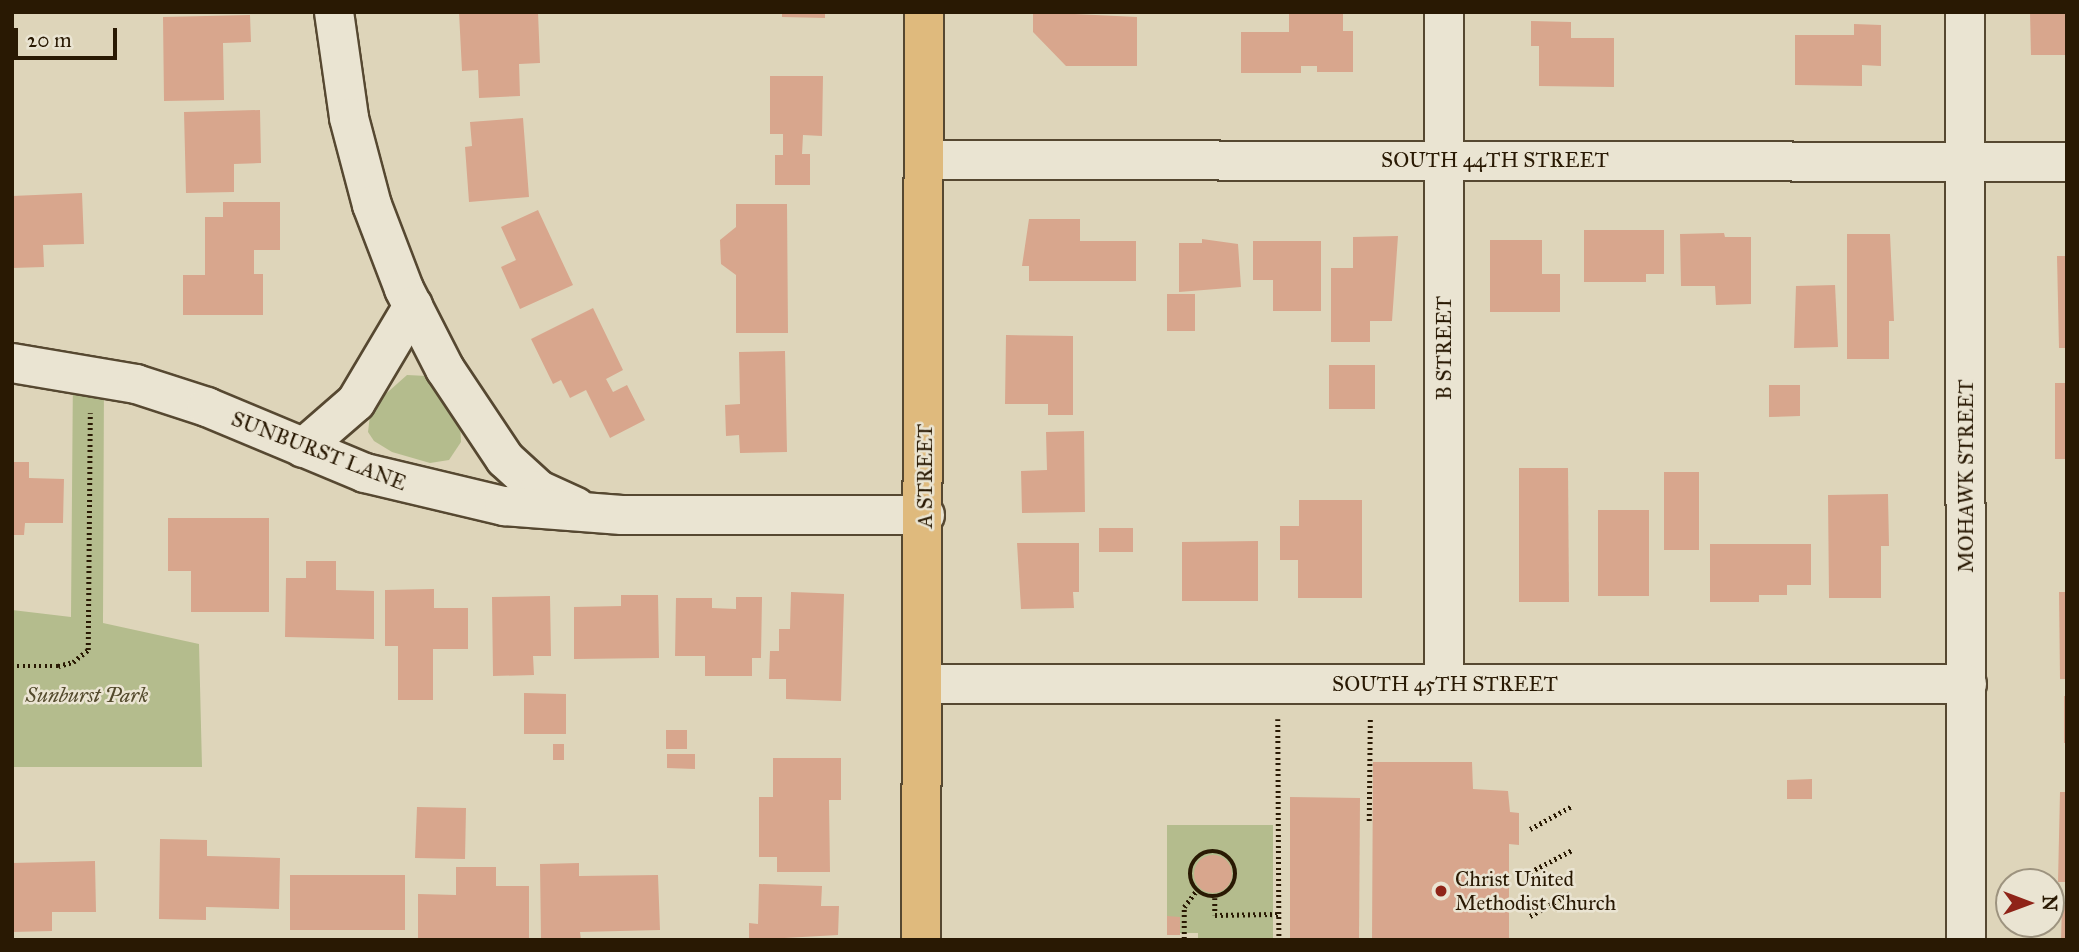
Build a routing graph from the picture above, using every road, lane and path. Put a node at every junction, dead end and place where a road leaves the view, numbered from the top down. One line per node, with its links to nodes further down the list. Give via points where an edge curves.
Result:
1 (334, 12): 9 (street, via 349,118 369,192)
2 (924, 12): 5 (main road, A STREET)
3 (1444, 12): 6 (street, B STREET)
4 (1965, 12): 7 (street, MOHAWK STREET)
5 (924, 160): 6 (street, SOUTH 44TH STREET); 14 (main road, A STREET)
6 (1443, 160): 7 (street, SOUTH 44TH STREET); 17 (street, B STREET)
7 (1965, 162): 8 (street, SOUTH 44TH STREET); 18 (street, MOHAWK STREET)
8 (2067, 162)
9 (413, 306): 12 (street, via 356,402); 13 (street, via 445,369 515,470 539,490 570,505)
10 (12, 363): 11 (street, SUNBURST LANE)
11 (90, 374): 12 (street, SUNBURST LANE, via 207,407); 15 (path, via 90,641 83,657 73,663)
12 (303, 448): 13 (street, SUNBURST LANE, via 429,491 515,508)
13 (607, 514): 14 (street, SUNBURST LANE)
14 (925, 515): 16 (main road, A STREET)
15 (12, 666)
16 (924, 684): 17 (street, SOUTH 45TH STREET); 32 (main road, A STREET)
17 (1444, 684): 18 (street, SOUTH 45TH STREET)
18 (1967, 684): 34 (street, MOHAWK STREET)
19 (1278, 714): 29 (path)
20 (1370, 714): 22 (path)
21 (1572, 806): 23 (path)
22 (1369, 821)
23 (1530, 829)
24 (1572, 850): 25 (path)
25 (1530, 872)
26 (1196, 891): 28 (path); 28 (path, via 1190,872 1196,858 1210,851 1226,854 1236,866 1236,881 1228,893); 31 (path, via 1184,907)
27 (1571, 893): 30 (path)
28 (1215, 898): 29 (path, via 1215,915)
29 (1279, 914): 33 (path)
30 (1530, 916)
31 (1184, 939)
32 (921, 940)
33 (1279, 940)
34 (1966, 940)

